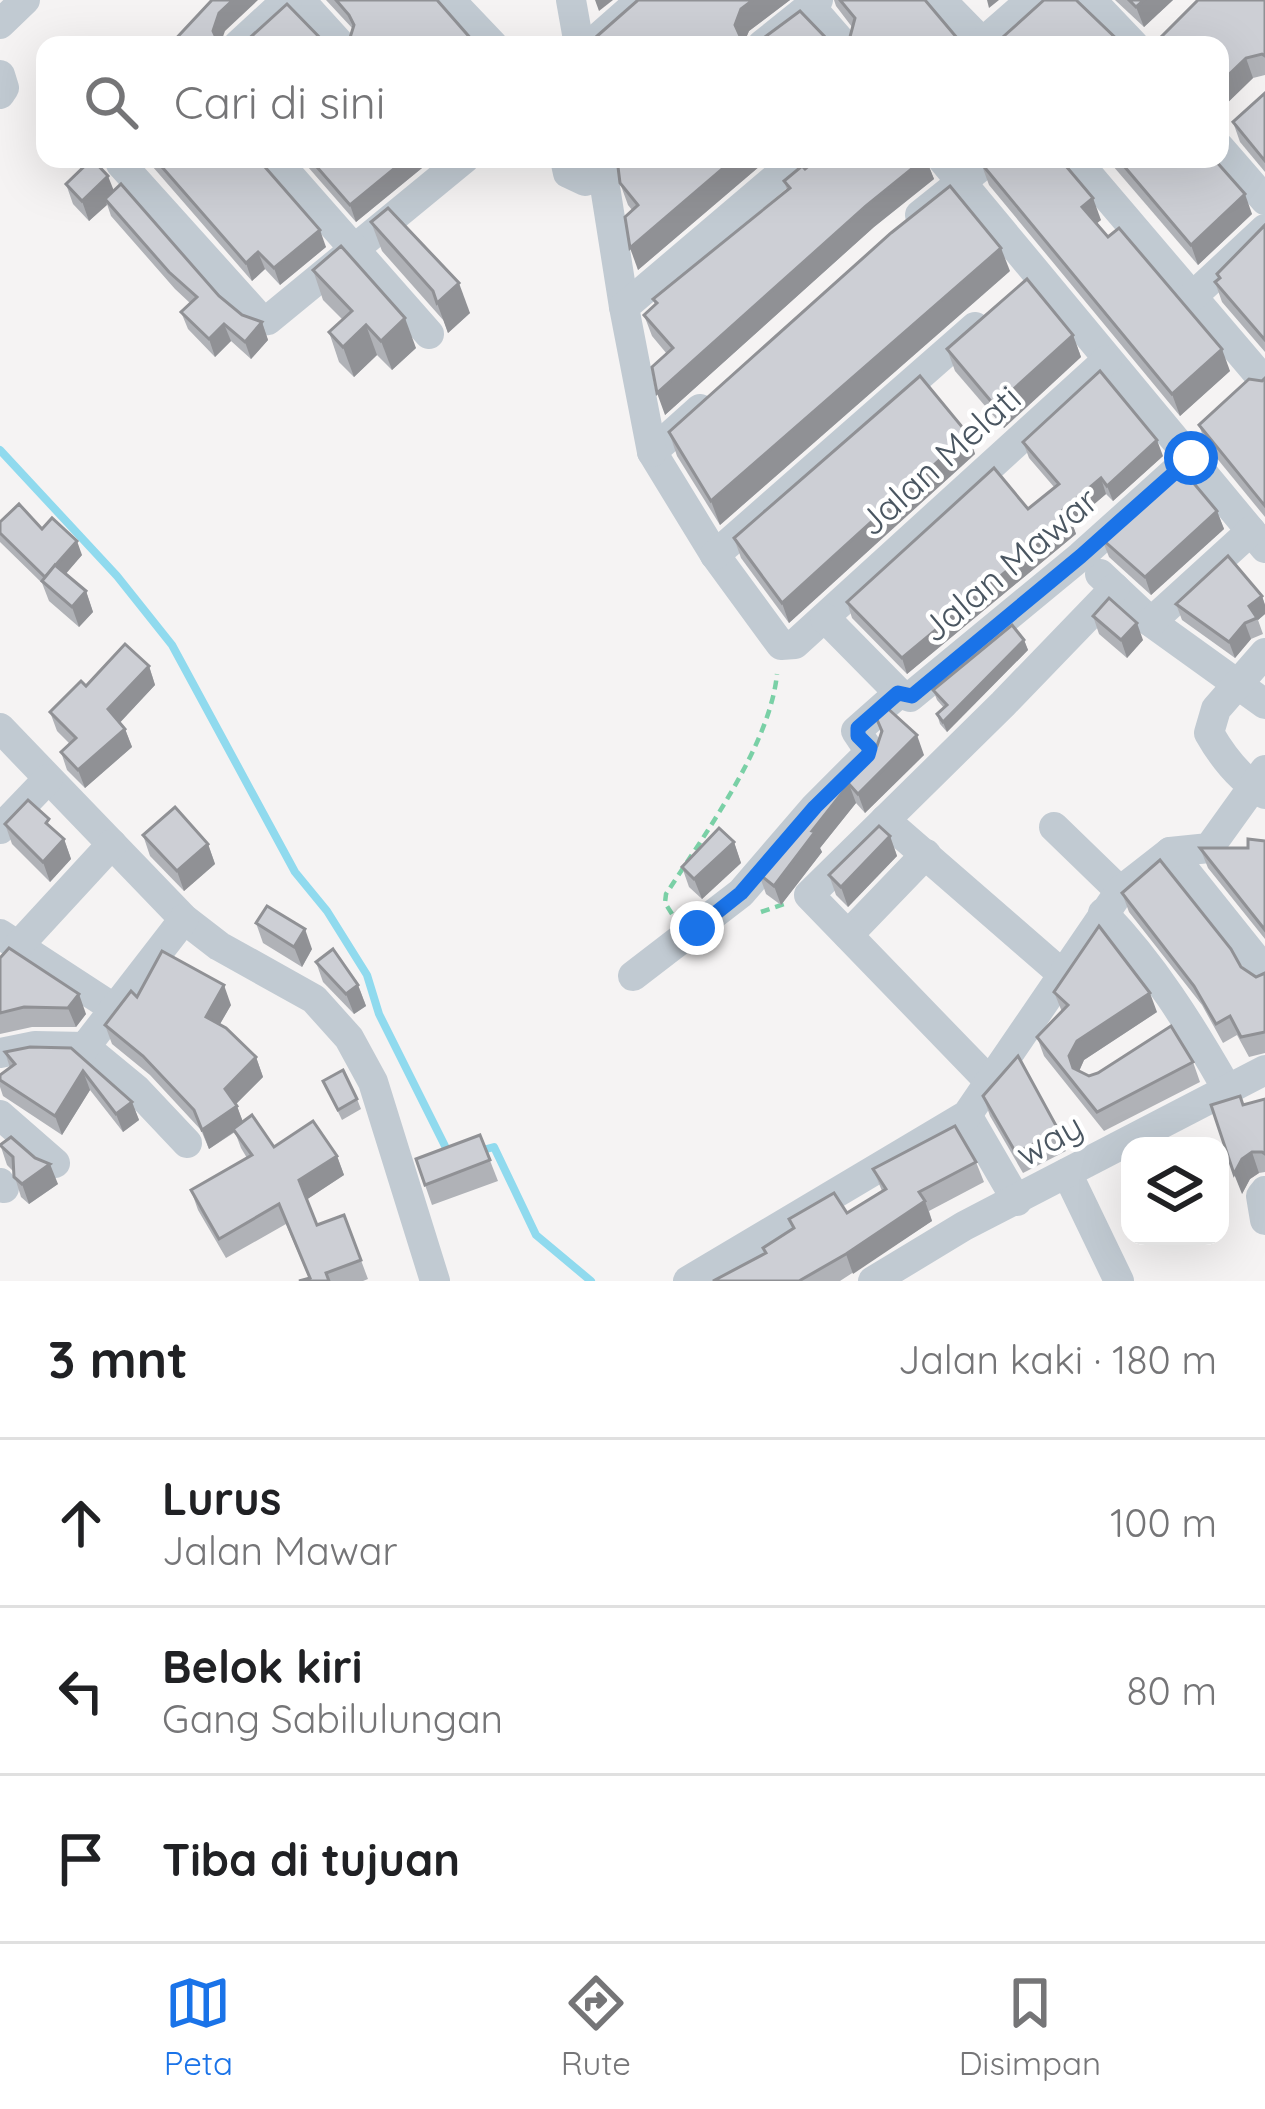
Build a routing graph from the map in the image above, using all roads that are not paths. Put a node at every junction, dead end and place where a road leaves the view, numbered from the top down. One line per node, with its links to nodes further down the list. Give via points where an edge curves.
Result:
1 (25, 0): 11 (street)
2 (287, 0): 12 (street)
3 (300, 0): 13 (street)
4 (450, 0): 14 (street)
5 (571, 0): 15 (street)
6 (641, 0): 16 (street)
7 (941, 0): 19 (street)
8 (1031, 0): 20 (street)
9 (1091, 0): 21 (street)
10 (814, 3): 17 (street); 18 (street)
11 (0, 24)
12 (248, 36)
13 (333, 36)
14 (484, 36)
15 (577, 36)
16 (600, 36)
17 (773, 36)
18 (838, 36)
19 (976, 36)
20 (993, 36)
21 (1125, 36)
22 (0, 74): 23 (street)
23 (0, 94)
24 (1229, 158): 34 (street)
25 (125, 168): 37 (street, via 264,319)
26 (283, 168): 37 (street)
27 (446, 168): 37 (street)
28 (567, 168): 29 (street, via 577,180)
29 (610, 168)
30 (613, 168): 40 (street)
31 (787, 168): 40 (street)
32 (1083, 168): 39 (street)
33 (952, 170): 35 (street); 38 (street)
34 (1265, 200)
35 (905, 226)
36 (1265, 229): 39 (street)
37 (355, 250): 41 (street)
38 (1021, 288): 42 (street); 48 (street)
39 (1193, 296): 43 (street)
40 (624, 307): 46 (street)
41 (429, 334)
42 (1107, 360): 45 (street); 51 (street, Jalan Melati)
43 (1256, 374)
44 (719, 392): 46 (street)
45 (1189, 443): 47 (street); 49 (street, Jalan Mawar)
46 (652, 452): 48 (street)
47 (1258, 540): 52 (street)
48 (715, 555): 51 (street, Jalan Melati, via 781,644 795,644)
49 (1081, 556): 50 (street); 55 (street, Jalan Mawar, via 912,696)
50 (1115, 588): 52 (street); 60 (street)
51 (825, 618): 55 (street)
52 (1151, 622): 54 (street)
53 (1265, 653): 54 (street)
54 (1234, 685): 56 (street); 59 (street, via 1210,718 1209,733 1219,751)
55 (898, 693): 72 (street, via 856,731 868,755 741,893)
56 (1265, 704)
57 (0, 728): 58 (street)
58 (48, 779): 62 (street); 63 (street)
59 (1261, 783): 64 (street, via 1209,848)
60 (885, 820): 65 (street); 68 (street, via 809,895)
61 (1054, 827): 66 (street)
62 (0, 829)
63 (112, 844): 67 (street); 69 (street)
64 (1170, 852): 66 (street); 70 (street)
65 (926, 854): 68 (street); 71 (street)
66 (1112, 902): 71 (street); 78 (street, via 1177,1023)
67 (184, 919): 73 (street); 87 (street, via 314,999 349,1038 373,1082)
68 (848, 935): 77 (street)
69 (9, 940): 73 (street)
70 (1262, 964)
71 (1061, 973): 77 (street)
72 (633, 976)
73 (115, 1010): 74 (street)
74 (85, 1047): 75 (street); 81 (street)
75 (0, 1053)
76 (1265, 1070): 78 (street, way)
77 (990, 1082): 79 (street)
78 (1226, 1087): 83 (street, way)
79 (967, 1115): 85 (street); 88 (street)
80 (2, 1122): 82 (street)
81 (187, 1143)
82 (55, 1163)
83 (1067, 1173): 85 (street, way); 90 (street)
84 (1265, 1191): 86 (street)
85 (1017, 1201): 89 (street, way)
86 (1265, 1220)
87 (435, 1281)
88 (688, 1281)
89 (873, 1281)
90 (1119, 1281)

